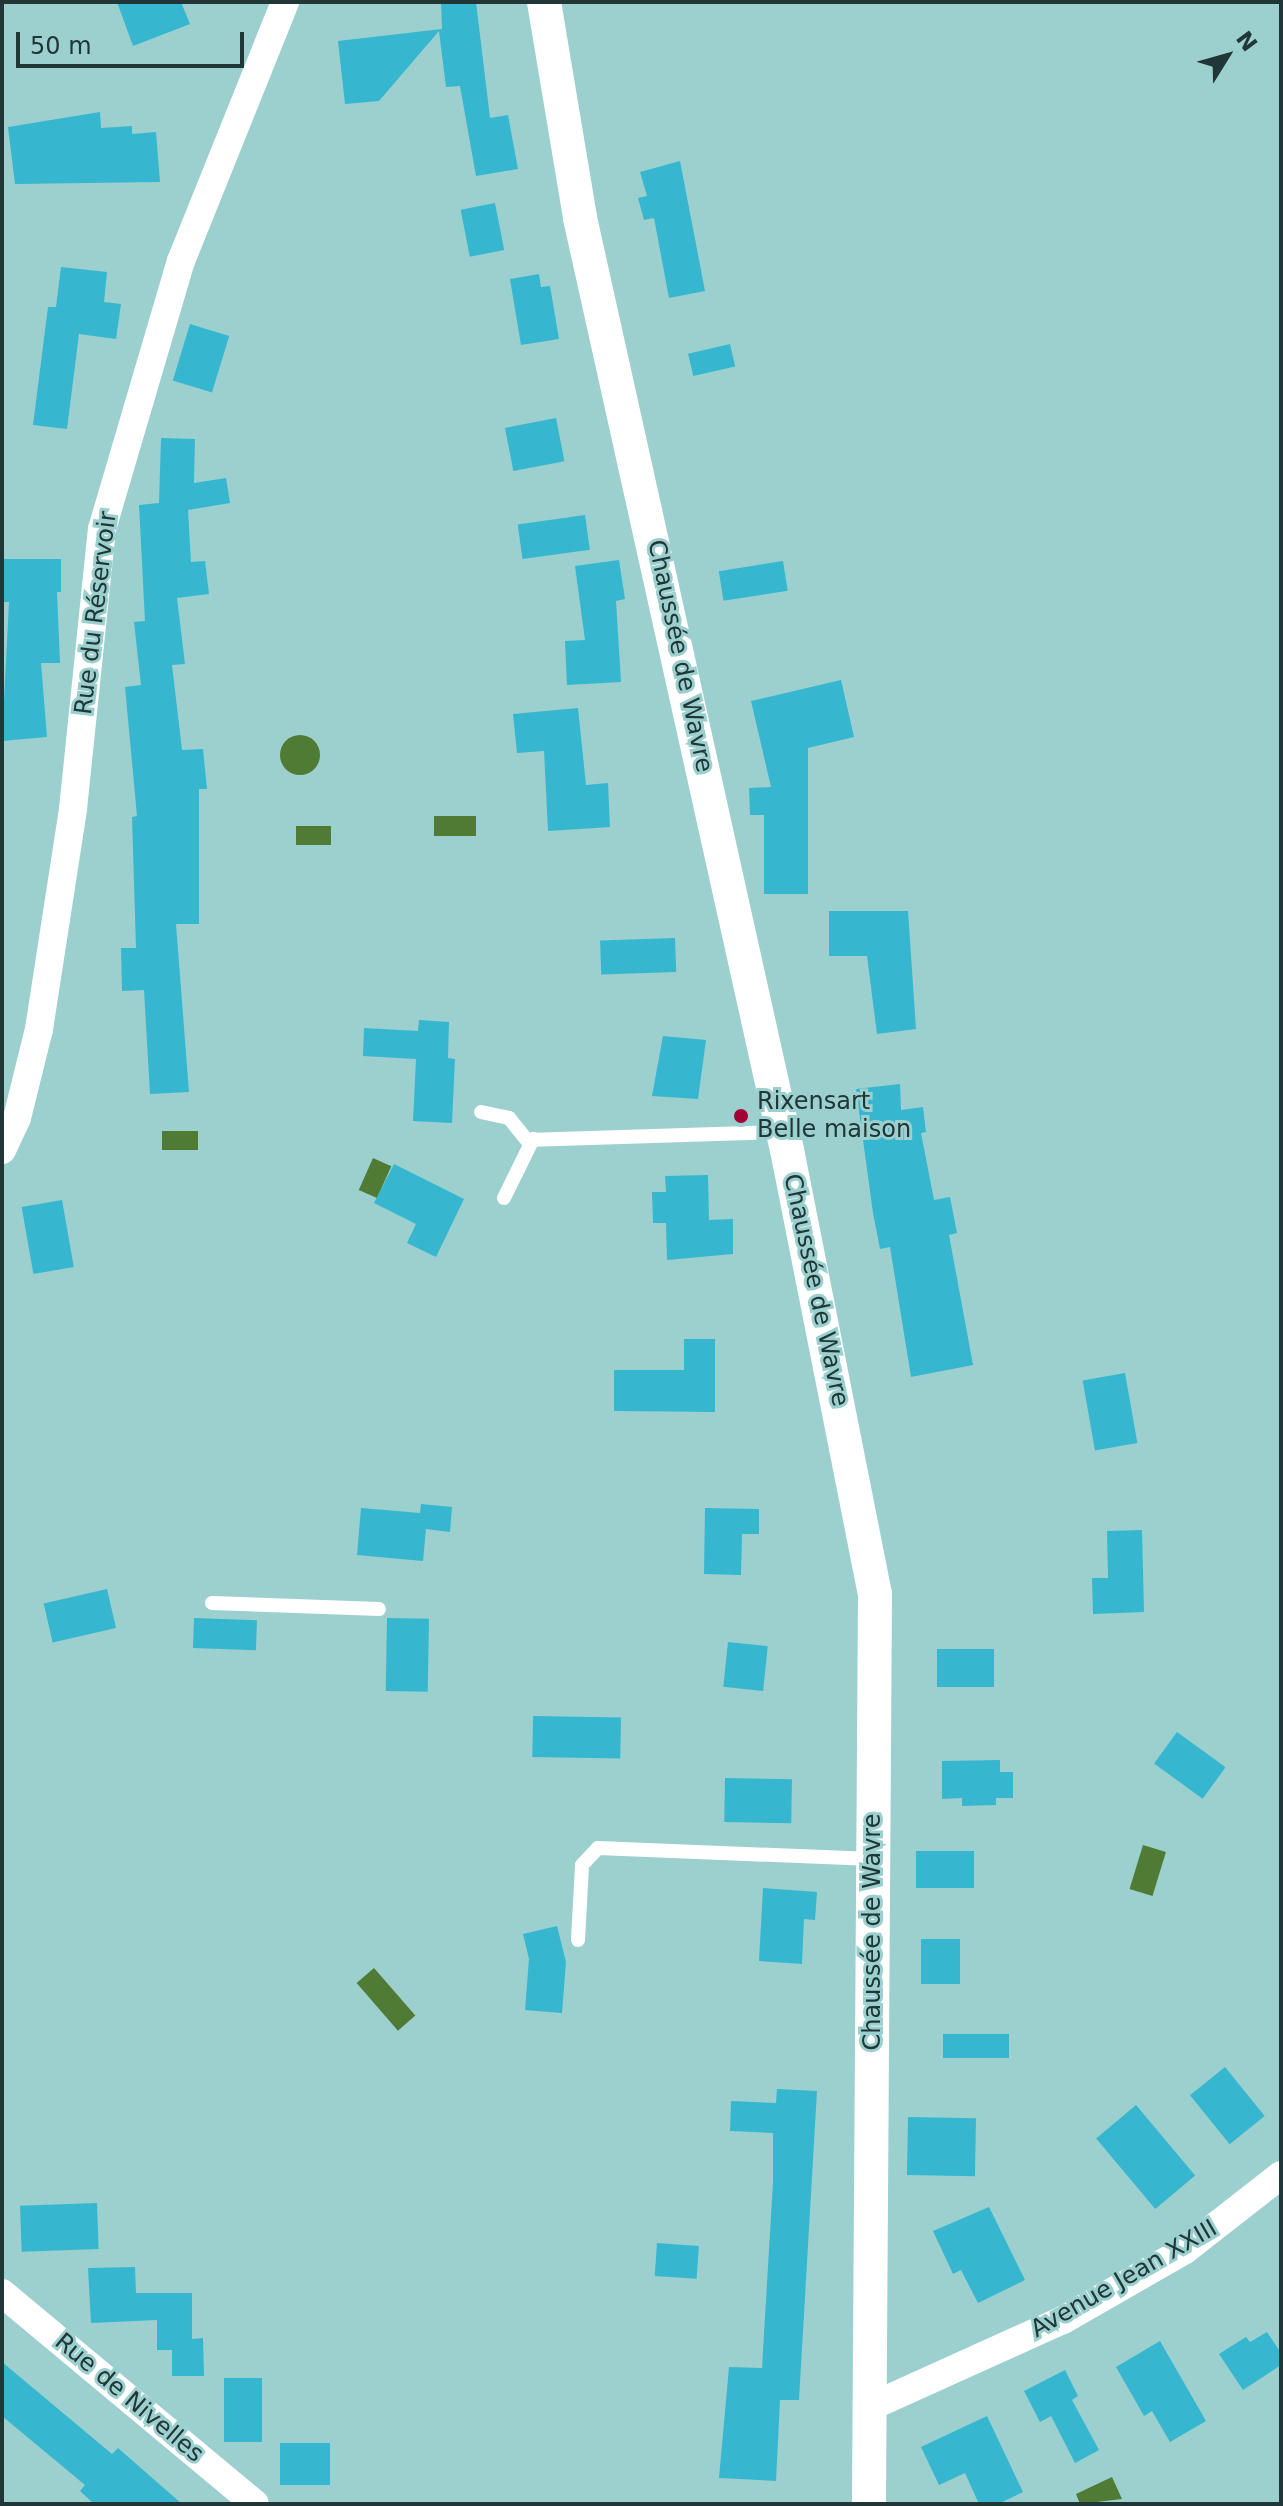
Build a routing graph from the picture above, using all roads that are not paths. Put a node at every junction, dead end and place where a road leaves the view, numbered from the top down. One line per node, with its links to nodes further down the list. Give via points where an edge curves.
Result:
1 (544, 2): 4 (street, Chaussée de Wavre, via 580,218 607,318)
2 (283, 3): 6 (street, Rue du Réservoir, via 181,261 102,529 73,809 39,1029 17,1118)
3 (481, 1112): 5 (lane, via 509,1118 527,1140)
4 (782, 1132): 5 (lane); 10 (street, Chaussée de Wavre, via 875,1594)
5 (533, 1139): 7 (lane)
6 (2, 1150)
7 (504, 1198)
8 (212, 1603): 9 (lane)
9 (379, 1609)
10 (873, 1859): 11 (lane, via 598,1848 582,1865); 14 (street, Chaussée de Wavre)
11 (578, 1940)
12 (1281, 2175): 14 (street, Avenue Jean XXIII, via 1185,2250 1063,2320)
13 (2, 2293): 15 (street, Rue de Nivelles)
14 (870, 2407): 16 (street, Chaussée de Wavre)
15 (255, 2504)
16 (869, 2504)

